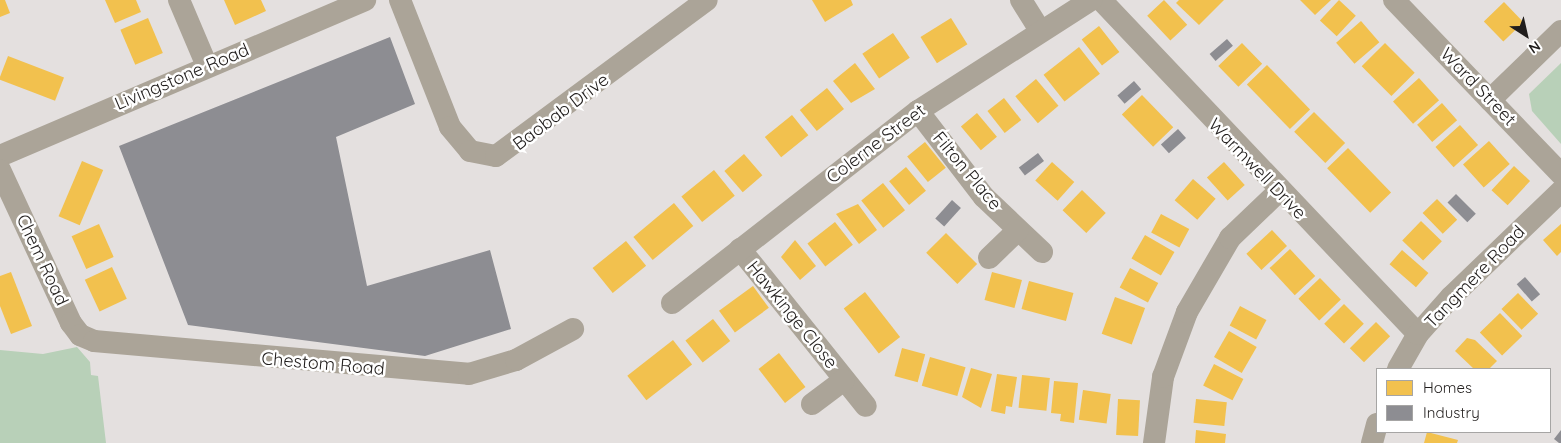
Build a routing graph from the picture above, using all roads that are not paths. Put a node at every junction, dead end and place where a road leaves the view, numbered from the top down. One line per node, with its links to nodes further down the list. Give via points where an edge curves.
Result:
1 (179, 0): 11 (street)
2 (365, 0): 11 (street, Livingstone Road)
3 (400, 0): 4 (street, Baobab Drive, via 450,127 470,151 496,156)
4 (707, 0)
5 (1021, 0): 9 (street)
6 (1092, 0): 9 (street, Colerne Street)
7 (1101, 0): 18 (street, Warmwell Drive)
8 (1394, 0): 12 (street, Ward Street)
9 (1040, 31): 13 (street, Colerne Street)
10 (1561, 31): 12 (street)
11 (208, 66): 14 (street, Livingstone Road)
12 (1490, 100): 16 (street, Ward Street)
13 (918, 111): 19 (street, Filton Place, via 959,167); 20 (street, Colerne Street)
14 (0, 156)
15 (0, 170): 24 (street, Chem Road)
16 (1561, 174)
17 (1561, 191): 26 (street, Tangmere Road)
18 (1278, 192): 26 (street, Warmwell Drive); 32 (street, via 1230,238 1187,312 1163,377)
19 (1018, 230): 21 (street, Filton Place); 22 (street)
20 (740, 249): 23 (street, Colerne Street); 28 (street, Hawkinge Close)
21 (1042, 252)
22 (989, 258)
23 (672, 303)
24 (71, 323): 25 (street, Chestom Road, via 80,335 121,347 469,374 516,360)
25 (573, 329)
26 (1418, 334): 27 (street, Tangmere Road)
27 (1399, 368)
28 (844, 380): 29 (street, Hawkinge Close); 30 (street, Hawkinge Close)
29 (812, 404)
30 (866, 406)
31 (1376, 428): 33 (street)
32 (1154, 443)
33 (1372, 443)

